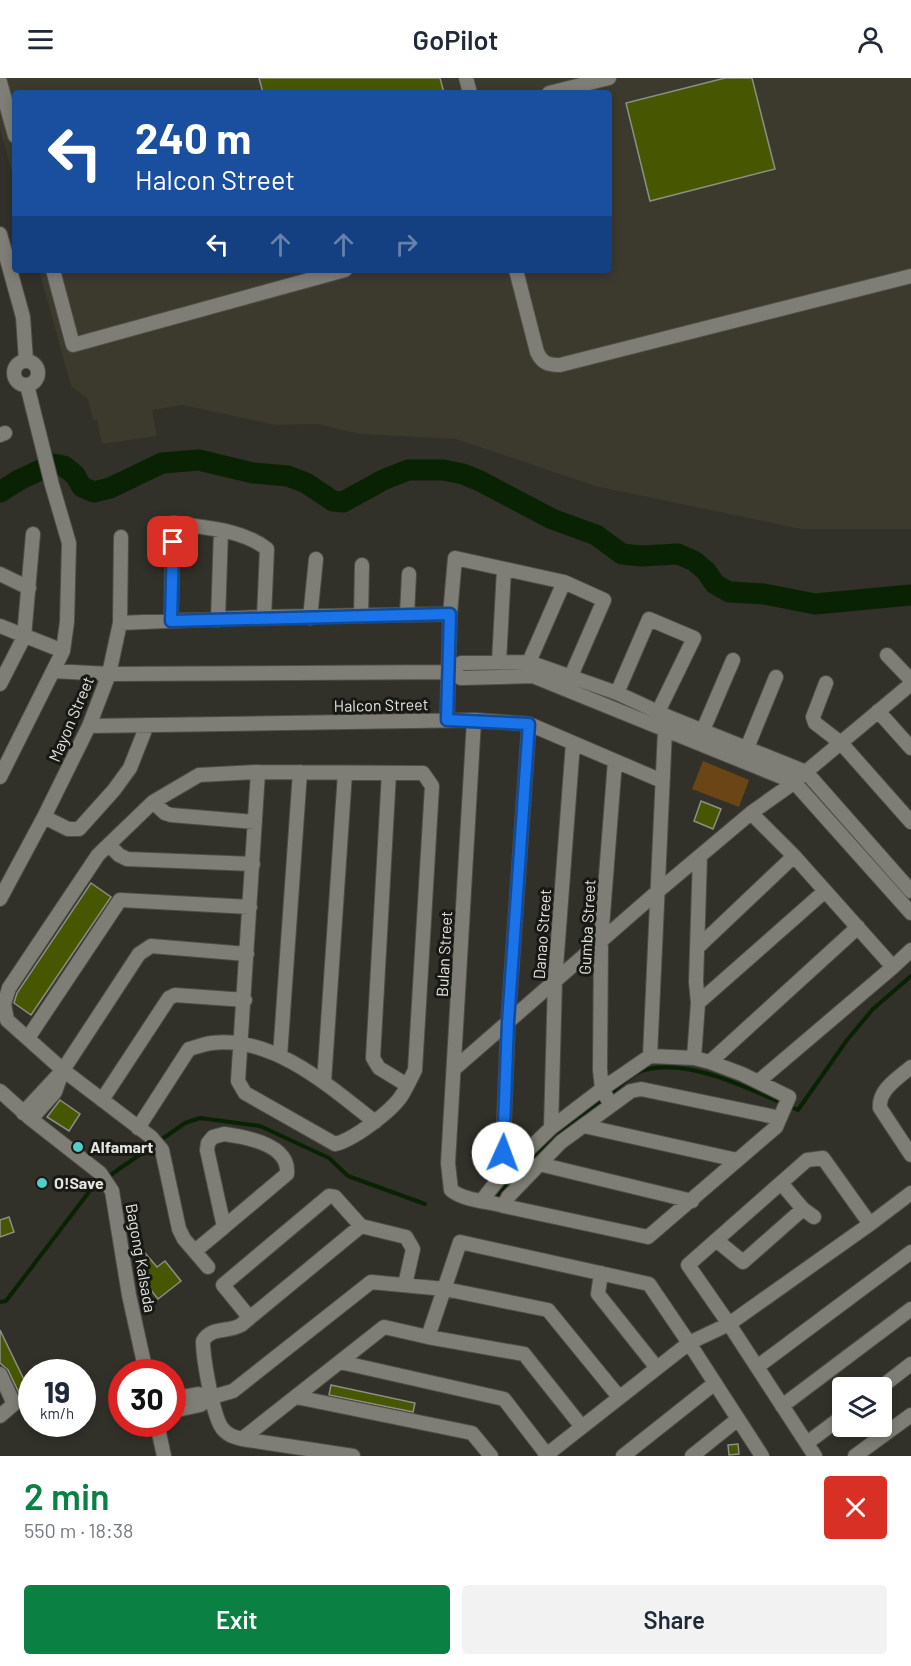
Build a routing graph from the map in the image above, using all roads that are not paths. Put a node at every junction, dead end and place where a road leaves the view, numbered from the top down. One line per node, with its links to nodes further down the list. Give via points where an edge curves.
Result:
1 (609, 78): 3 (street)
2 (0, 82): 4 (street)
3 (561, 90)
4 (12, 125)
5 (0, 234): 10 (street, via 23,317)
6 (53, 273): 7 (street, via 73,345)
7 (334, 273)
8 (517, 273): 9 (street, via 537,352 546,364 560,365)
9 (911, 276)
10 (26, 361): 11 (street); 12 (street, via 33,364 38,374)
11 (7, 376): 12 (street)
12 (27, 385): 33 (street, via 70,552)
13 (221, 530): 26 (street, via 254,539 267,549); 28 (street); 29 (street, via 173,523)
14 (33, 534): 22 (street)
15 (122, 537): 30 (street, Mayon Street)
16 (316, 560): 27 (street)
17 (362, 565): 25 (street)
18 (504, 569): 21 (street); 23 (street, via 455,558); 36 (street)
19 (0, 574): 22 (street)
20 (409, 574): 24 (street)
21 (564, 582): 37 (street); 41 (street, via 604,600)
22 (29, 588): 32 (street)
23 (450, 614): 24 (street); 39 (street)
24 (407, 615): 25 (street)
25 (361, 616): 27 (street)
26 (264, 617): 27 (street); 28 (street)
27 (310, 618)
28 (219, 620): 29 (street)
29 (171, 621): 30 (street)
30 (120, 623): 40 (street, Mayon Street)
31 (0, 626): 32 (street)
32 (24, 637): 33 (street); 43 (street)
33 (63, 651): 38 (street)
34 (886, 655): 44 (street)
35 (733, 660): 55 (street)
36 (499, 662): 37 (street); 39 (street, via 461,663)
37 (529, 662): 41 (street)
38 (53, 671): 40 (street); 66 (street)
39 (450, 672): 40 (street); 49 (street); 54 (street, via 461,678 532,676)
40 (109, 674): 53 (street, Mayon Street)
41 (571, 676): 46 (street)
42 (776, 676): 58 (street)
43 (0, 682)
44 (911, 682): 47 (street)
45 (826, 683): 57 (street, via 813,720)
46 (617, 693): 48 (street); 48 (street, via 650,619 694,638)
47 (878, 711): 57 (street); 59 (street)
48 (658, 712): 55 (street)
49 (447, 720): 50 (street, Halcon Street); 52 (street, Halcon Street)
50 (474, 720): 51 (street, Halcon Street); 101 (street, Bulan Street)
51 (529, 724): 56 (street, Halcon Street); 93 (street)
52 (147, 725): 53 (street, Halcon Street); 71 (street, via 130,768 79,829 68,829)
53 (89, 726): 71 (street, Mayon Street)
54 (664, 729): 67 (street); 68 (street)
55 (703, 730): 58 (street)
56 (573, 743): 60 (street, Halcon Street); 90 (street, Danao Street)
57 (841, 743): 63 (street); 73 (street)
58 (747, 748): 63 (street)
59 (911, 748)
60 (615, 761): 67 (street, Halcon Street); 85 (street, Gumba Street)
61 (258, 772): 62 (street); 69 (street, via 199,775); 72 (street)
62 (300, 772): 64 (street); 96 (street)
63 (806, 772): 68 (street); 79 (street)
64 (345, 773): 65 (street); 104 (street)
65 (389, 773): 105 (street, via 373,1058 379,1068); 105 (street, via 423,773 432,786 415,1070)
66 (0, 777)
67 (662, 781): 80 (street)
68 (794, 782): 70 (street); 83 (street)
69 (153, 802): 72 (street, via 171,815); 74 (street)
70 (752, 813): 75 (street); 76 (street)
71 (45, 817): 81 (street, Mayon Street)
72 (255, 822): 77 (street)
73 (911, 822)
74 (109, 845): 77 (street, via 127,859); 94 (street, via 98,855 9,988 4,1004 7,1020)
75 (700, 856): 80 (street); 86 (street)
76 (794, 856): 78 (street); 86 (street)
77 (253, 864): 82 (street)
78 (825, 891): 84 (street); 92 (street)
79 (911, 891)
80 (657, 892): 85 (street); 97 (street)
81 (0, 899)
82 (250, 907): 88 (street); 94 (street, via 120,900)
83 (911, 913)
84 (858, 927): 89 (street); 99 (street)
85 (601, 940): 90 (street); 107 (street, Gumba Street, via 600,1070)
86 (697, 948): 92 (street)
87 (911, 950): 89 (street)
88 (247, 954): 91 (street); 102 (street, via 151,946 139,954)
89 (893, 967): 103 (street)
90 (555, 980): 93 (street); 114 (street, Danao Street)
91 (244, 1000): 95 (street); 108 (street, via 176,995 169,998)
92 (698, 1003): 98 (street)
93 (508, 1022): 101 (street); 119 (street)
94 (28, 1038): 102 (street)
95 (242, 1044): 96 (street); 111 (street, via 238,1081 245,1093 335,1144 347,1142); 113 (street, via 211,1043 189,1049)
96 (280, 1056): 104 (street)
97 (650, 1056): 98 (street); 107 (street)
98 (694, 1058): 99 (street)
99 (710, 1062): 103 (street)
100 (911, 1067): 115 (street, via 884,1091 879,1102)
101 (454, 1069): 122 (street, Bulan Street, via 448,1162 451,1190 461,1198)
102 (63, 1070): 108 (street); 110 (street, via 55,1092)
103 (759, 1081): 109 (street, via 789,1097)
104 (324, 1082): 111 (street)
105 (407, 1085): 111 (street, via 402,1096)
106 (0, 1091): 110 (street, Bagong Kalsada)
107 (606, 1097): 109 (street, via 641,1089); 112 (street); 114 (street)
108 (102, 1100): 113 (street)
109 (784, 1109): 117 (street, via 776,1127)
110 (27, 1116): 140 (street, Bagong Kalsada, via 100,1173 108,1185 115,1203)
111 (375, 1122)
112 (584, 1126): 117 (street); 118 (street)
113 (138, 1128): 129 (street, via 162,1150 178,1229)
114 (551, 1128): 119 (street)
115 (906, 1138): 116 (street)
116 (911, 1155)
117 (737, 1160): 123 (street)
118 (539, 1164): 123 (street); 124 (street)
119 (502, 1175): 122 (street)
120 (782, 1183): 125 (street, via 807,1160 823,1158); 128 (street); 128 (street, via 808,1213 742,1262)
121 (911, 1193): 125 (street)
122 (482, 1200): 124 (street)
123 (693, 1201): 124 (street, via 648,1237)
124 (504, 1206)
125 (870, 1224): 137 (street)
126 (361, 1226): 133 (street, via 406,1237 413,1249); 136 (street); 136 (street, via 335,1197 329,1196 223,1285)
127 (224, 1227): 127 (street, via 287,1174 285,1158 260,1141 224,1134 208,1143); 129 (street)
128 (716, 1240): 137 (street, via 688,1265)
129 (195, 1251): 131 (street)
130 (911, 1252): 143 (street)
131 (208, 1267)
132 (601, 1273): 134 (street, via 460,1242); 139 (street, via 649,1284); 144 (street, via 598,1294)
133 (405, 1285): 134 (street); 150 (street, via 371,1282 233,1390)
134 (445, 1289): 138 (street); 151 (street, via 548,1310)
135 (911, 1309): 152 (street)
136 (249, 1317): 150 (street, via 236,1328 214,1331 203,1341)
137 (729, 1324): 139 (street); 143 (street)
138 (428, 1337): 141 (street, via 384,1327); 158 (street, via 524,1354)
139 (689, 1343): 144 (street); 147 (street)
140 (143, 1359)
141 (340, 1362): 149 (street); 162 (street, via 504,1399)
142 (911, 1364): 146 (street)
143 (757, 1367): 152 (street)
144 (657, 1368): 151 (street)
145 (0, 1374): 155 (street, via 14,1404)
146 (892, 1379)
147 (715, 1383): 156 (street); 166 (street)
148 (186, 1396): 150 (street)
149 (296, 1396): 160 (street); 165 (street, via 472,1433)
150 (212, 1397): 153 (street); 160 (street, via 221,1427)
151 (620, 1397): 158 (street)
152 (782, 1406): 161 (street)
153 (186, 1408)
154 (911, 1415): 170 (street)
155 (0, 1416)
156 (738, 1419): 167 (street); 168 (street)
157 (832, 1424): 161 (street)
158 (582, 1427): 162 (street)
159 (160, 1437): 163 (street)
160 (242, 1439): 164 (street)
161 (807, 1443): 169 (street)
162 (546, 1455)
163 (164, 1456)
164 (353, 1456)
165 (490, 1456)
166 (623, 1456)
167 (692, 1456)
168 (762, 1456)
169 (815, 1456)
170 (855, 1456)

